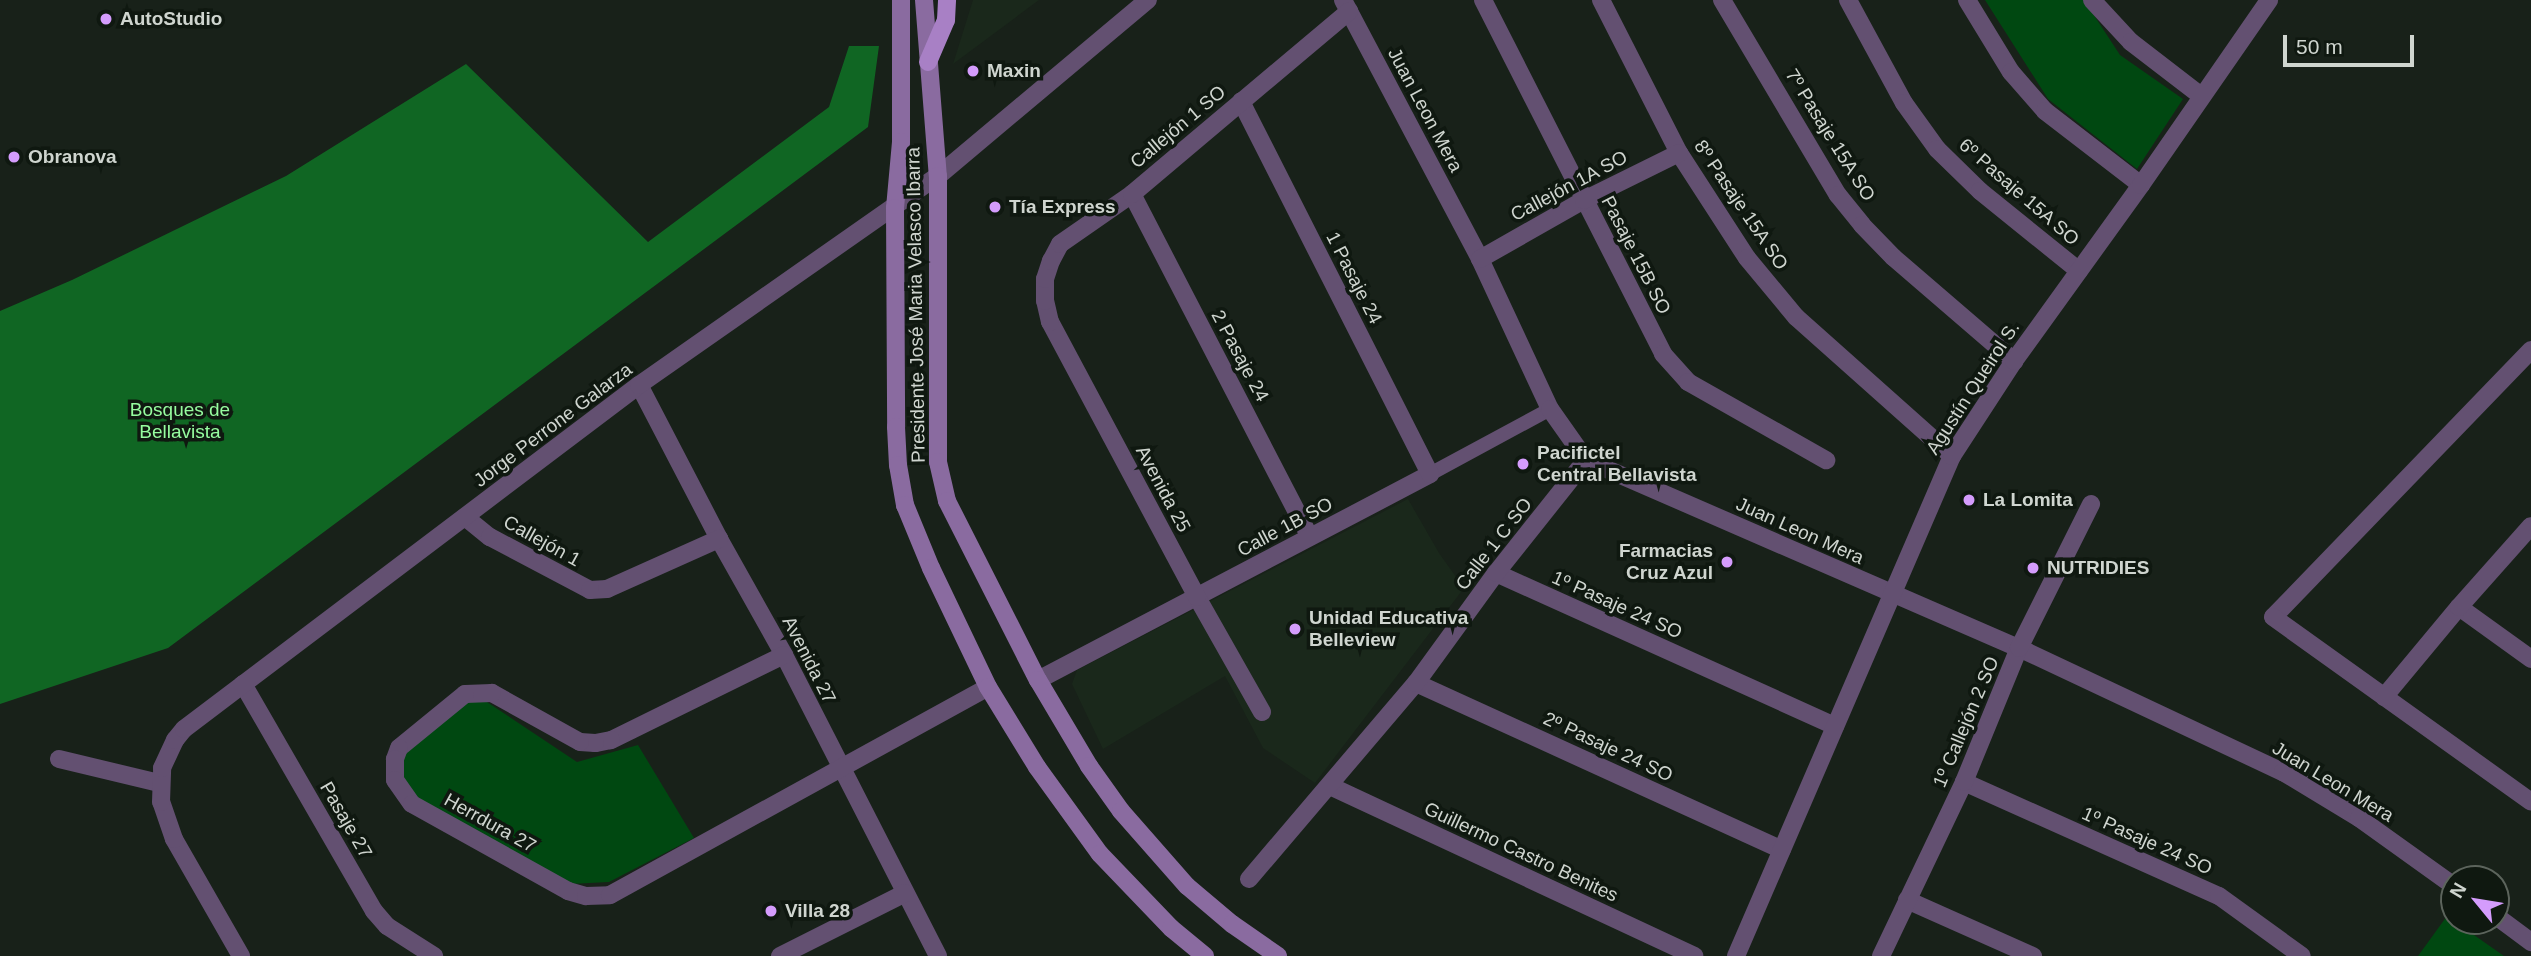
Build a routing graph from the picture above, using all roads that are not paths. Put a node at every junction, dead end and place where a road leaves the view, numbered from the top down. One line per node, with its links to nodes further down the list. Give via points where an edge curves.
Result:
1 (901, 0): 21 (main road, Presidente José Maria Velasco Ibarra, via 901,142)
2 (924, 0): 13 (main road, Presidente José Maria Velasco Ibarra)
3 (947, 0): 13 (main road, via 946,20)
4 (1148, 0): 17 (street, Jorge Perrone Galarza)
5 (1483, 0): 20 (street, Pasaje 15B SO)
6 (1601, 0): 16 (street, 8º Pasaje 15A SO)
7 (1722, 0): 26 (street, 7º Pasaje 15A SO, via 1838,195 1862,225)
8 (1847, 0): 23 (street, 6º Pasaje 15A SO, via 1904,103 1937,149 1980,191)
9 (1967, 0): 18 (street, via 2011,72 2045,111)
10 (2092, 0): 14 (street, via 2131,42)
11 (2261, 3): 14 (street, Agustín Queirol S.)
12 (1346, 6): 15 (street, Callejón 1 SO); 22 (street, Juan Leon Mera)
13 (928, 62): 17 (main road, Presidente José Maria Velasco Ibarra)
14 (2201, 96): 18 (street, Agustín Queirol S.)
15 (1241, 101): 19 (street, Callejón 1 SO); 32 (street, 1 Pasaje 24)
16 (1679, 153): 20 (street, Callejón 1A SO); 29 (street, 8º Pasaje 15A SO, via 1747,258 1796,317)
17 (938, 176): 21 (street, Jorge Perrone Galarza); 45 (main road, Presidente José Maria Velasco Ibarra, via 937,462 947,501)
18 (2141, 186): 23 (street, Agustín Queirol S.)
19 (1132, 194): 24 (street, Callejón 1 SO, via 1060,244); 36 (street, 2 Pasaje 24)
20 (1584, 200): 22 (street, Callejón 1A SO); 31 (street, Pasaje 15B SO, via 1662,354 1688,382)
21 (895, 208): 27 (street, Jorge Perrone Galarza); 48 (main road, Presidente José Maria Velasco Ibarra, via 897,439 905,505)
22 (1480, 258): 28 (street, Juan Leon Mera)
23 (2079, 271): 26 (street, Agustín Queirol S.)
24 (1045, 279): 40 (street, Avenida 25, via 1050,321)
25 (2531, 350): 49 (street, via 2273,617)
26 (2014, 361): 29 (street, Agustín Queirol S.)
27 (639, 385): 34 (street, Jorge Perrone Galarza); 37 (street, Avenida 27)
28 (1550, 409): 30 (street, Juan Leon Mera); 32 (street, Calle 1B SO)
29 (1952, 456): 39 (street, Agustín Queirol S.)
30 (1586, 460): 38 (street, Calle 1 C SO); 39 (street, Juan Leon Mera)
31 (1826, 460)
32 (1430, 474): 36 (street, Calle 1B SO)
33 (2091, 505): 42 (street, 1º Callejón 2 SO)
34 (465, 517): 37 (street, Callejón 1, via 490,537 590,590 607,589); 47 (street, Jorge Perrone Galarza)
35 (2531, 526): 41 (street)
36 (1310, 537): 40 (street, Calle 1B SO)
37 (719, 539): 43 (street, Avenida 27)
38 (1496, 573): 46 (street, Calle 1 C SO); 51 (street, 1º Pasaje 24 SO)
39 (1892, 595): 42 (street, Juan Leon Mera); 51 (street, Agustín Queirol S.)
40 (1197, 597): 45 (street, Calle 1B SO); 50 (street, Avenida 25)
41 (2459, 607): 44 (street); 49 (street)
42 (2019, 648): 54 (street, 1º Callejón 2 SO); 59 (street, Juan Leon Mera, via 2283,772 2359,818)
43 (784, 655): 53 (street, Avenida 27); 53 (street, Herrdura 27, via 611,740 595,743 580,742 492,693 465,694 399,748 395,780 412,804 568,891 586,896 610,895 629,886)
44 (2531, 659)
45 (1038, 680): 70 (main road, Presidente José Maria Velasco Ibarra, via 1089,766 1158,855 1210,907)
46 (1416, 683): 56 (street, Calle 1 C SO); 58 (street, 2º Pasaje 24 SO)
47 (243, 684): 55 (street, Jorge Perrone Galarza, via 174,740); 66 (street, Pasaje 27, via 374,911 387,926)
48 (989, 687): 53 (street, Herrdura 27); 69 (main road, Presidente José Maria Velasco Ibarra, via 1037,767 1100,854 1171,928)
49 (2384, 697): 57 (street)
50 (1262, 712)
51 (1835, 726): 58 (street, Agustín Queirol S.)
52 (59, 759): 55 (street)
53 (841, 770): 61 (street, Avenida 27)
54 (1964, 782): 62 (street, 1º Callejón 2 SO); 75 (street, 1º Pasaje 24 SO, via 2219,896)
55 (159, 783): 65 (street, via 174,839)
56 (1330, 786): 60 (street, Calle 1 C SO); 71 (street, Guillermo Castro Benites)
57 (2531, 802)
58 (1782, 850): 72 (street, Agustín Queirol S.)
59 (2440, 876)
60 (1249, 879)
61 (905, 893): 67 (street); 68 (street, Avenida 27)
62 (1907, 900): 73 (street, 1º Callejón 2 SO); 74 (street)
63 (2510, 926): 64 (street)
64 (2531, 942)
65 (241, 956)
66 (434, 956)
67 (780, 956)
68 (938, 956)
69 (1205, 956)
70 (1278, 956)
71 (1694, 956)
72 (1736, 956)
73 (1881, 956)
74 (2032, 956)
75 (2302, 956)

